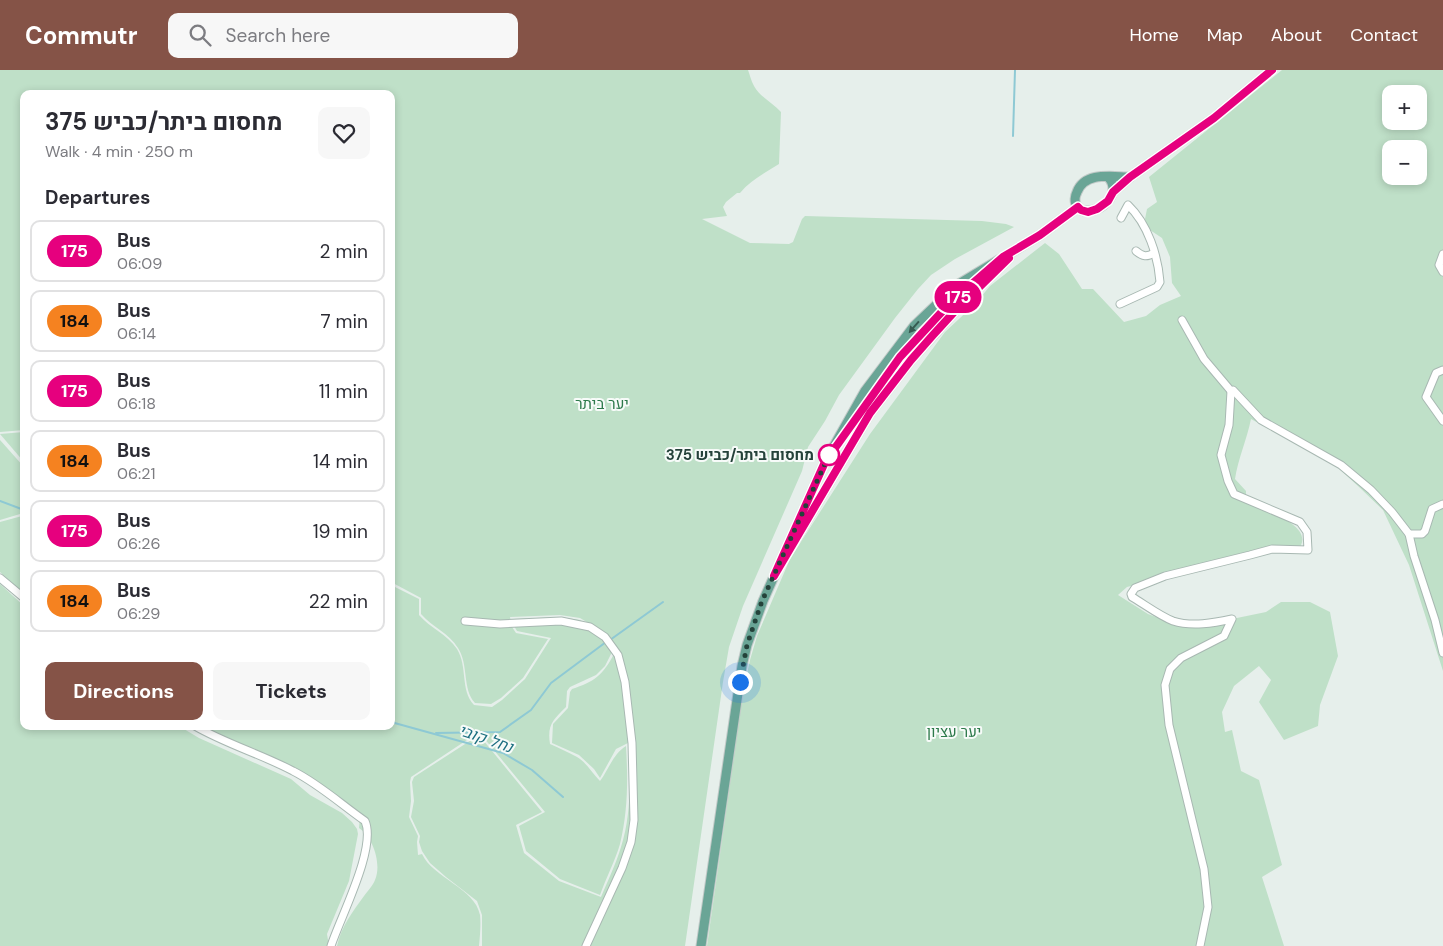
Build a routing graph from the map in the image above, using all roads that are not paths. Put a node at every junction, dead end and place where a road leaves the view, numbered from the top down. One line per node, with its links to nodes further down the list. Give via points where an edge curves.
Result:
1 (1272, 70): 2 (main road, via 1214,118)
2 (1130, 177): 3 (main road); 4 (main road)
3 (1108, 178): 4 (main road, via 1114,186); 5 (main road, via 1097,176 1078,188 1075,197)
4 (1113, 192): 5 (main road, via 1108,201 1097,209 1088,212)
5 (1078, 207): 7 (main road)
6 (1121, 218): 9 (street, via 1128,205 1136,212)
7 (1022, 246): 19 (main road, via 955,311 870,413); 19 (main road, one-way to 19, via 1003,257 950,303 900,357 825,462)
8 (1136, 250): 9 (street, via 1147,257)
9 (1154, 253): 12 (street, via 1160,282)
10 (1443, 254): 11 (street, via 1439,265)
11 (1443, 272)
12 (1120, 304)
13 (1182, 320): 15 (street, via 1204,359)
14 (1443, 370): 16 (street, via 1436,373 1426,397)
15 (1231, 391): 18 (street, via 1261,420 1342,465 1372,490); 28 (street, via 1229,424 1221,455 1231,488 1234,494 1300,522 1307,532 1308,550 1250,554 1165,576 1135,588 1131,594 1173,621 1212,623 1232,619 1224,636 1181,658 1170,669 1165,685 1169,724 1207,889 1208,907)
16 (1443, 421)
17 (1443, 504): 18 (street, via 1432,509 1422,534)
18 (1409, 534): 23 (street)
19 (774, 576): 27 (main road, via 762,601 742,666)
20 (0, 578): 21 (street)
21 (20, 595)
22 (465, 621): 26 (street, via 500,624 560,621 590,627 605,637 618,655 625,682 632,743 634,820 622,868)
23 (1443, 653)
24 (202, 730): 25 (street, via 295,772 365,821 368,827 365,853)
25 (331, 946)
26 (586, 946)
27 (701, 946)
28 (1200, 946)

